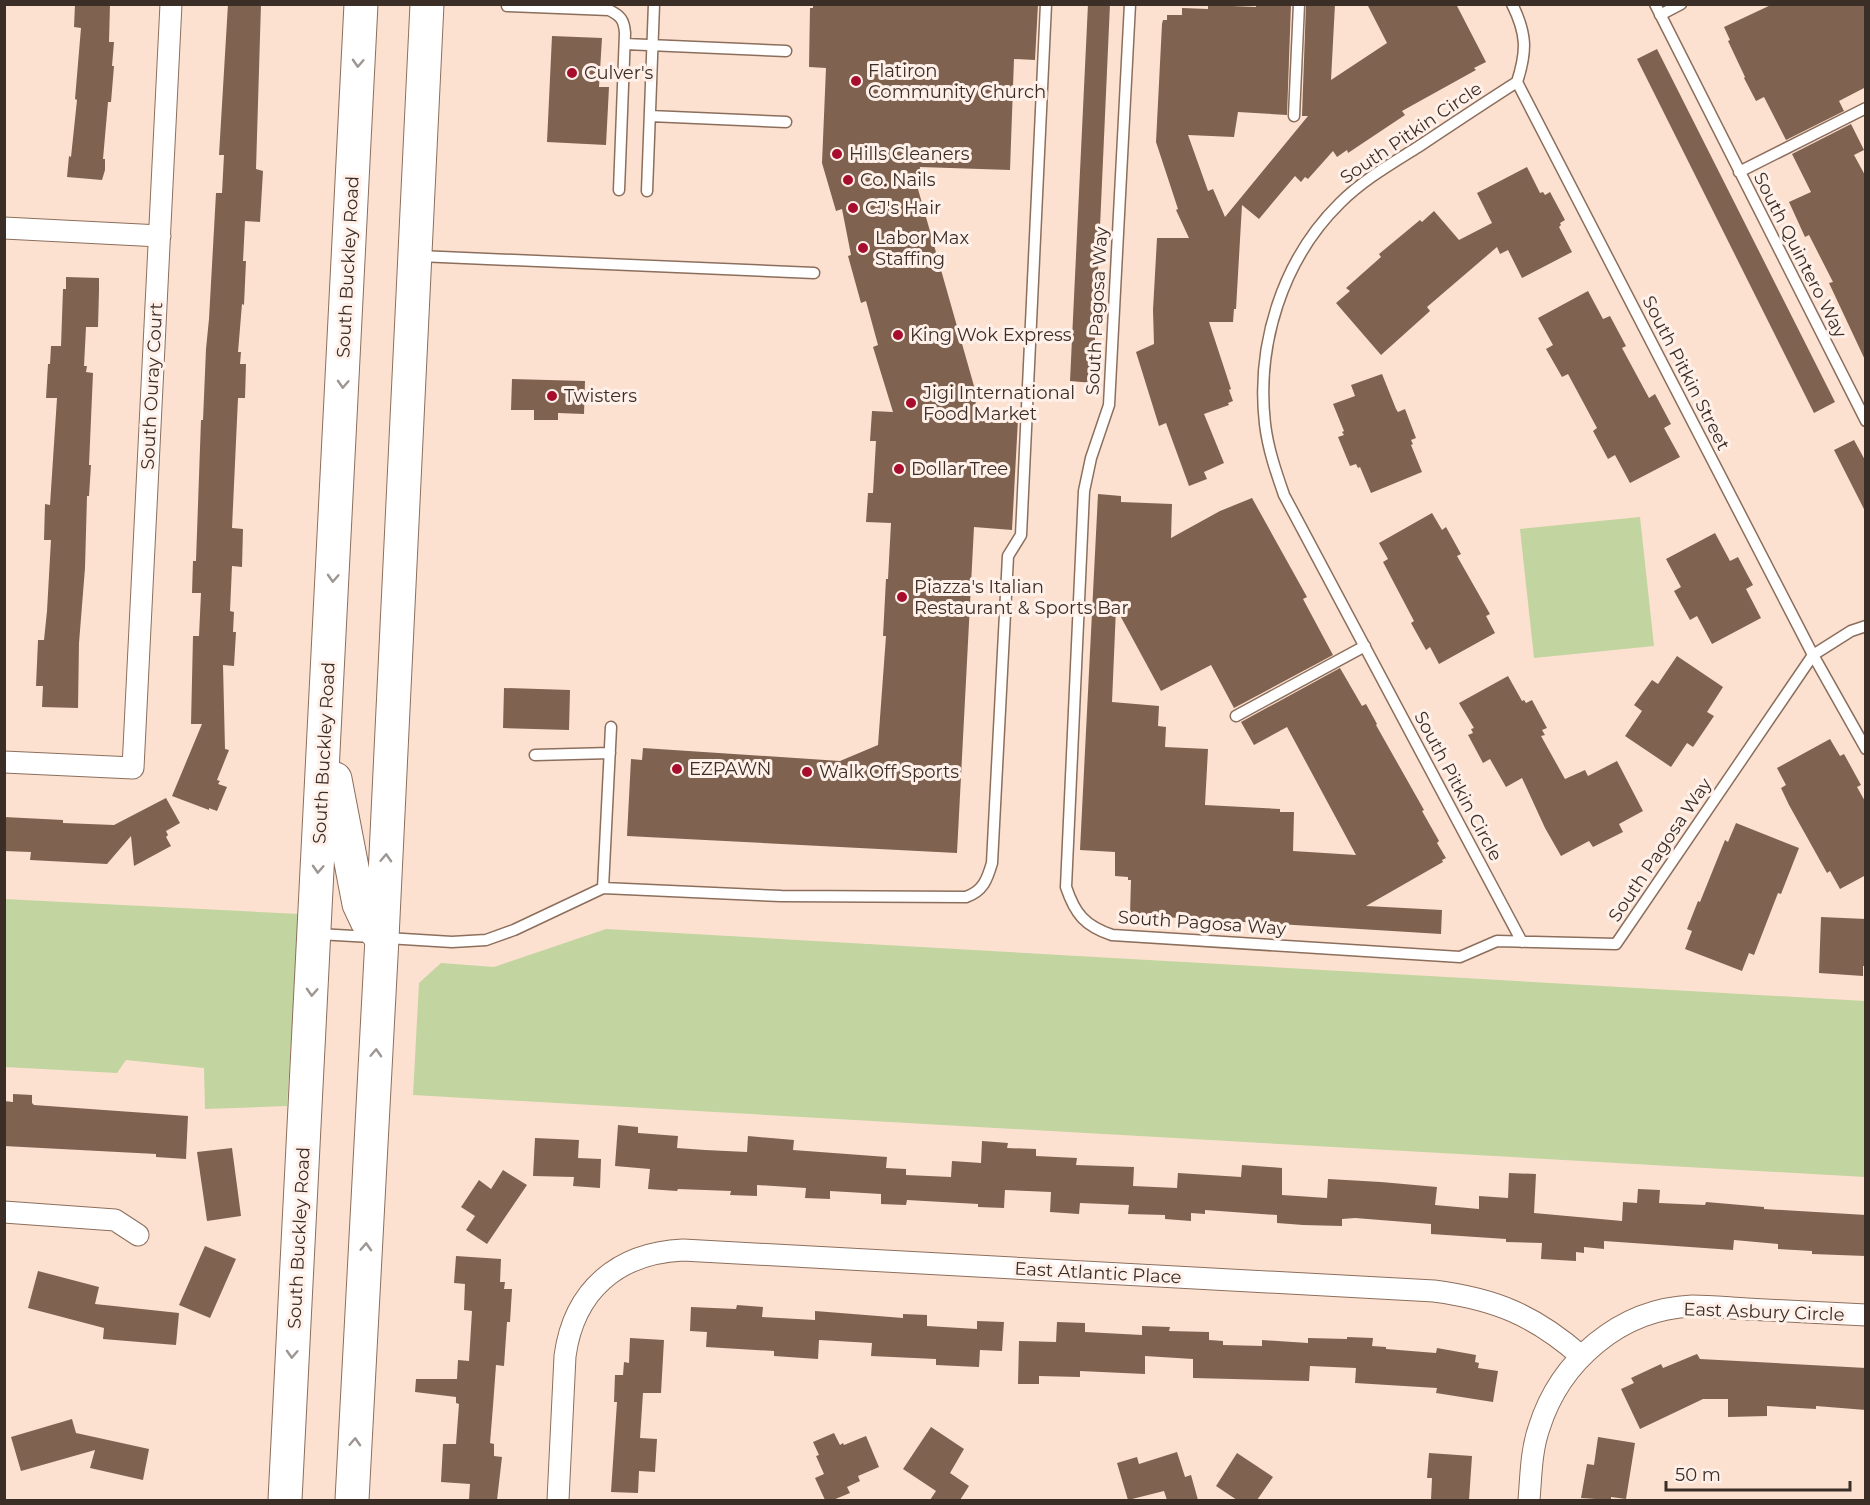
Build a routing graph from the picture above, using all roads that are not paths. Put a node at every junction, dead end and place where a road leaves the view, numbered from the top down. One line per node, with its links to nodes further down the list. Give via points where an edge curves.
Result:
1 (171, 4): 25 (street, South Ouray Court)
2 (361, 4): 33 (main road, South Buckley Road, one-way to 33)
3 (427, 4): 26 (main road)
4 (654, 4): 14 (lane)
5 (1046, 4): 39 (lane, via 1020,535 1008,556 992,863 987,881 977,893 966,897 781,896)
6 (1130, 4): 42 (lane, South Pagosa Way, via 1109,405 1090,458 1084,491 1066,887 1072,904 1096,929 1112,935 1460,957 1497,941)
7 (1299, 4): 19 (lane)
8 (1512, 4): 16 (lane, via 1525,42)
9 (1655, 4): 12 (lane, South Quintero Way)
10 (1681, 4): 12 (lane)
11 (507, 6): 13 (lane, via 609,10 624,21)
12 (1660, 15): 21 (lane, South Quintero Way)
13 (625, 44): 14 (lane); 22 (lane)
14 (653, 45): 15 (lane); 18 (lane)
15 (786, 51)
16 (1517, 82): 30 (lane, South Pitkin Circle, via 1366,180 1339,204 1294,265 1275,312 1263,385 1265,426 1273,463 1284,495); 31 (lane, South Pitkin Street)
17 (1866, 108): 21 (lane, South Quintero Way)
18 (650, 116): 20 (lane); 23 (lane)
19 (1294, 116)
20 (786, 122)
21 (1739, 172): 28 (lane, South Quintero Way)
22 (619, 190)
23 (647, 191)
24 (4, 228): 25 (street)
25 (160, 236): 38 (street, South Ouray Court, via 133,768)
26 (414, 255): 27 (lane); 41 (main road, one-way to 26)
27 (814, 273)
28 (1865, 418)
29 (1866, 626): 31 (lane, South Pagosa Way)
30 (1365, 646): 32 (lane); 42 (lane, South Pitkin Circle)
31 (1813, 655): 35 (lane, South Pitkin Street); 42 (lane, South Pagosa Way, via 1616,944)
32 (1236, 716)
33 (325, 727): 40 (main road, South Buckley Road, one-way to 40); 41 (main road, via 357,894 367,921)
34 (611, 727): 36 (lane)
35 (1866, 749)
36 (610, 753): 37 (lane); 39 (lane)
37 (535, 755)
38 (4, 762)
39 (603, 888): 41 (lane, via 486,940)
40 (315, 933): 41 (lane); 47 (main road, South Buckley Road, one-way to 47)
41 (382, 938): 48 (main road, one-way to 41)
42 (1522, 942)
43 (4, 1212): 44 (street, via 115,1220)
44 (138, 1235)
45 (1866, 1315): 46 (street, East Asbury Circle, via 1692,1306 1657,1312 1624,1324)
46 (1581, 1356): 49 (street, East Atlantic Place, via 1535,1321 1503,1306 1434,1291 684,1250 649,1254 605,1276 575,1316 568,1338); 50 (street, East Asbury Circle, via 1550,1397 1538,1430)
47 (286, 1495)
48 (352, 1500)
49 (558, 1500)
50 (1529, 1500)

